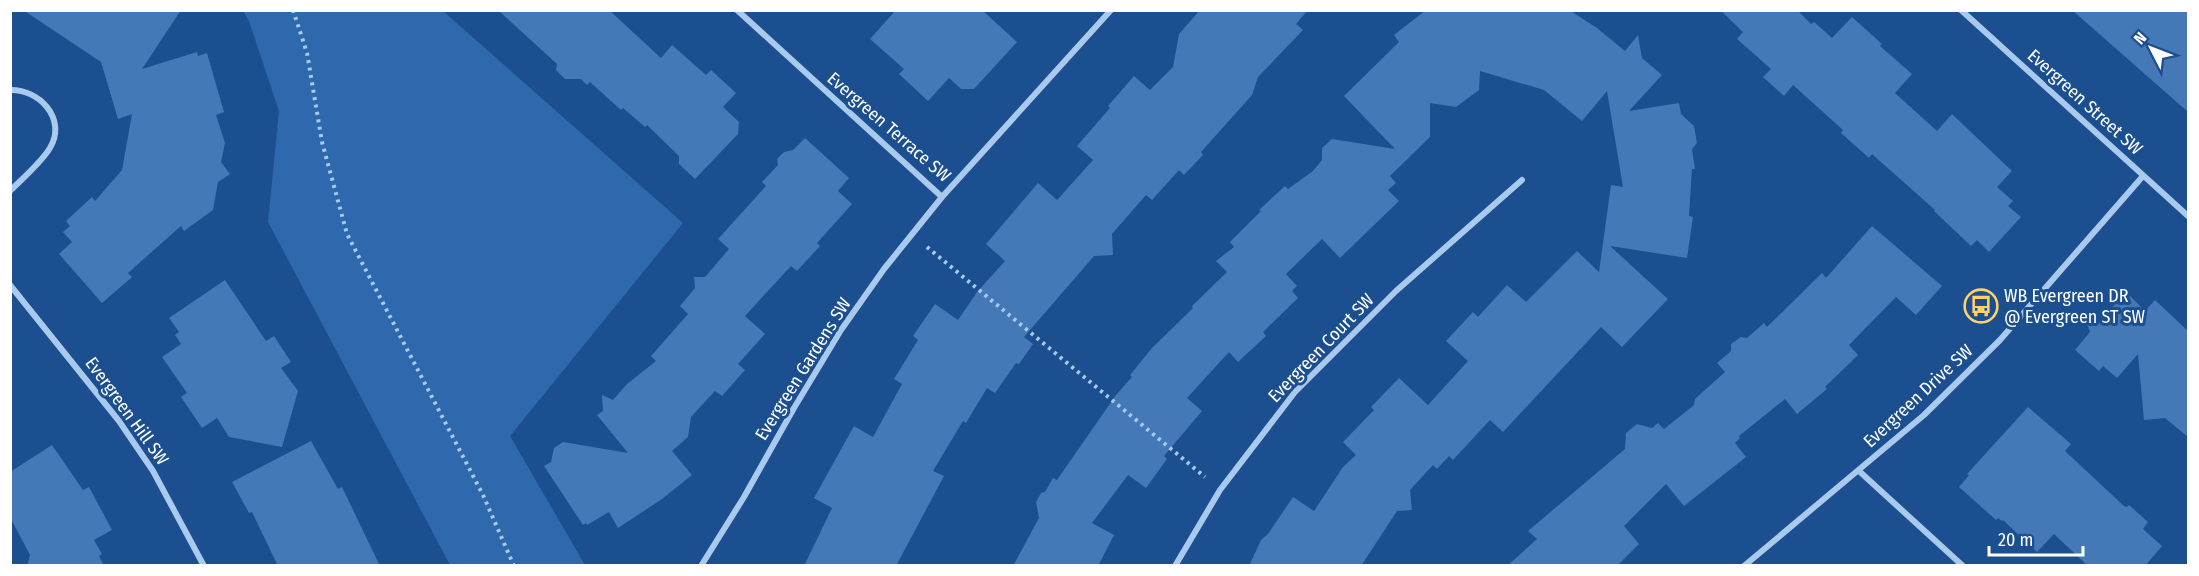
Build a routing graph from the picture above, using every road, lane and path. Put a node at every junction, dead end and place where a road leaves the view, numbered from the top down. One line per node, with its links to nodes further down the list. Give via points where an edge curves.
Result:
1 (293, 10): 16 (path, via 307,53 322,142 347,234 483,495)
2 (737, 10): 9 (street, Evergreen Terrace SW)
3 (1111, 10): 9 (street, Evergreen Terrace SW)
4 (1961, 10): 6 (street, Evergreen Street SW)
5 (10, 90): 8 (street, via 35,95 51,112 54,124 51,147)
6 (2143, 176): 10 (street, Evergreen Street SW); 13 (street, Evergreen Drive SW, via 2000,340 1924,416)
7 (1522, 180): 14 (street, Evergreen Court SW, via 1396,291 1295,392)
8 (10, 191)
9 (942, 197): 11 (street, Evergreen Gardens SW)
10 (2188, 216)
11 (912, 235): 14 (path); 17 (street, Evergreen Gardens SW, via 841,330)
12 (10, 285): 15 (street, Evergreen Hill SW, via 119,421 153,471)
13 (1859, 471): 19 (street, Evergreen Drive SW); 20 (street)
14 (1220, 490): 18 (street, Evergreen Court SW)
15 (204, 566)
16 (514, 566)
17 (701, 566)
18 (1175, 566)
19 (1744, 566)
20 (1963, 566)

